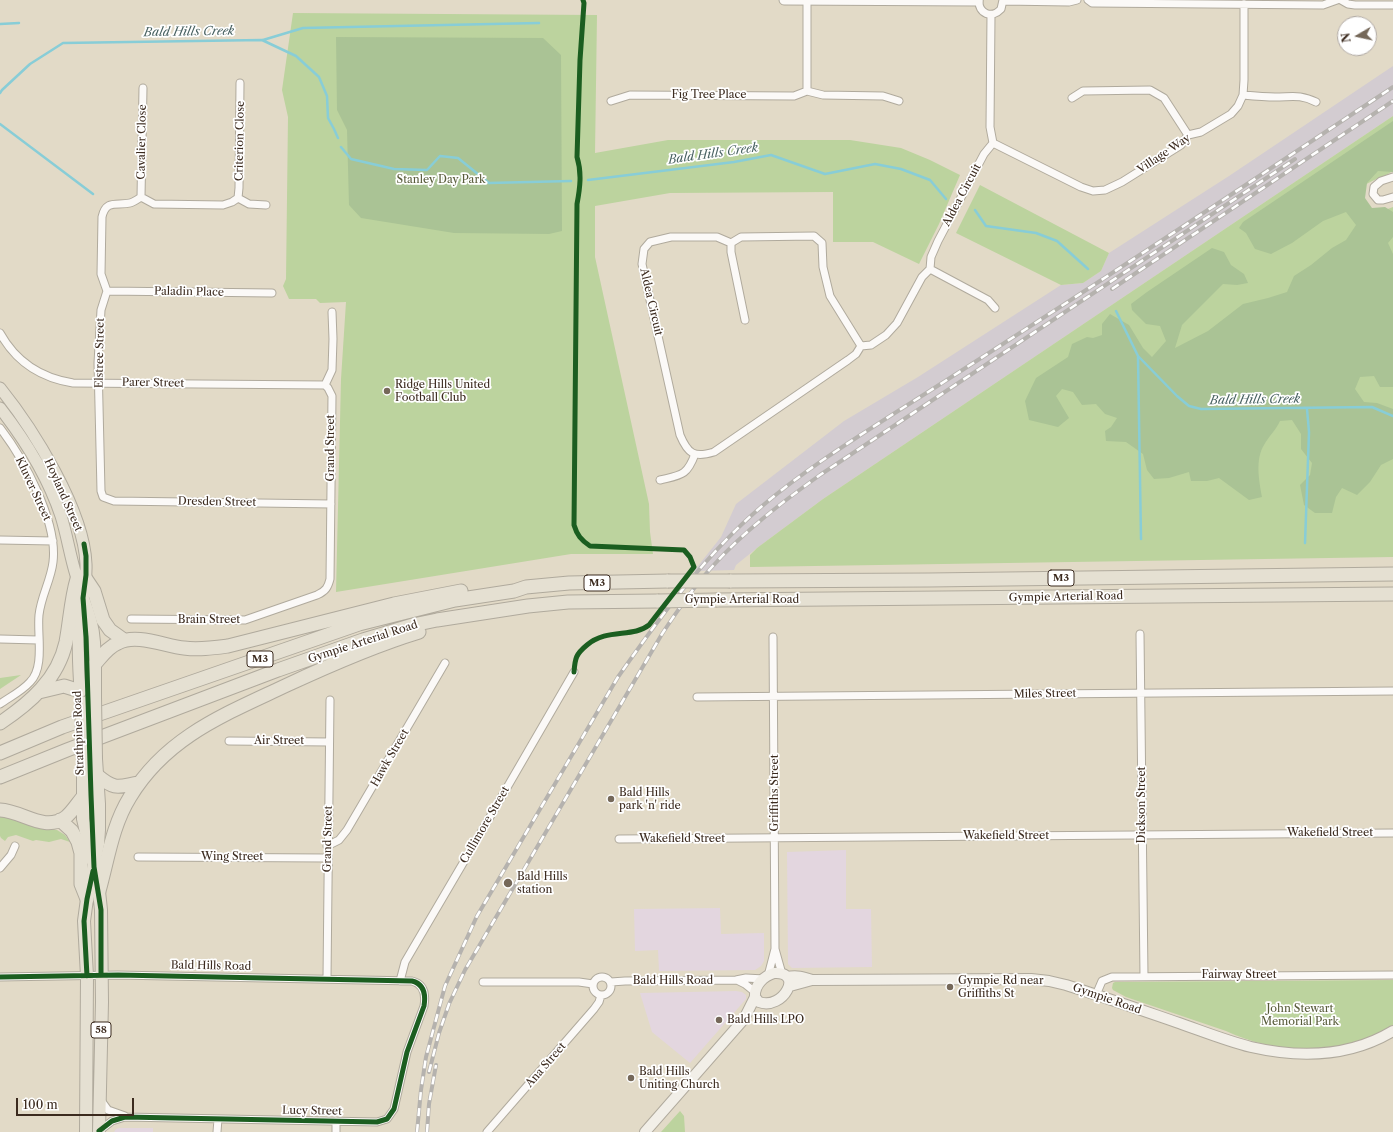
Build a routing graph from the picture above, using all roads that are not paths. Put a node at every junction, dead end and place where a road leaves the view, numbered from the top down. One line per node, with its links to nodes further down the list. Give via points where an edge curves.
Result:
1 (784, 0): 2 (street)
2 (807, 0): 3 (street); 14 (street)
3 (979, 0): 11 (street, via 983,12)
4 (1003, 0): 5 (street); 11 (street, via 1001,9)
5 (1077, 0)
6 (1088, 0): 9 (street, via 1092,3)
7 (1337, 0): 9 (street, via 1323,5)
8 (1341, 0): 10 (street, via 1355,5)
9 (1244, 4): 15 (street, Village Way)
10 (1393, 5)
11 (991, 15): 21 (street, via 990,127)
12 (240, 84): 25 (street, Criterion Close)
13 (143, 88): 23 (street, Cavalier Close)
14 (807, 91): 17 (street, Fig Tree Place, via 794,96 630,95); 18 (street, via 822,95 883,96)
15 (1243, 95): 19 (street, via 1299,96); 20 (street, Village Way, via 1231,114 1201,132)
16 (1072, 98): 20 (street, via 1082,91 1150,90 1164,98)
17 (611, 101)
18 (899, 101)
19 (1316, 102)
20 (1188, 135): 21 (street, Village Way, via 1181,145 1122,182 1105,190 1093,191)
21 (993, 143): 28 (street, Aldea Circuit, via 984,154 938,241)
22 (1393, 177): 24 (street, via 1381,181 1374,187 1373,194 1378,200)
23 (141, 197): 25 (street, via 154,204 223,205); 29 (street, via 129,203 108,206 104,211 101,274)
24 (1393, 197)
25 (238, 198): 26 (street, via 249,204)
26 (266, 205)
27 (731, 242): 33 (street); 35 (street, via 741,237 814,236 822,243 823,267 830,296); 41 (street, Aldea Circuit, via 717,236 671,237 650,242 644,249 642,264 680,435 685,447)
28 (930, 269): 31 (street, via 988,300); 35 (street, Aldea Circuit, via 922,277 896,323 886,335 871,345)
29 (107, 291): 30 (street, Paladin Place); 36 (street, Elstree Street, via 101,310)
30 (272, 293)
31 (995, 308)
32 (332, 312): 37 (street, via 332,370)
33 (745, 320)
34 (0, 333): 36 (street, Parer Street, via 21,361 35,371 63,381)
35 (861, 346): 41 (street, Aldea Circuit, via 856,354 714,452)
36 (99, 382): 37 (street, Parer Street); 43 (street, Elstree Street, via 100,483)
37 (325, 385): 44 (street, Grand Street, via 332,396)
38 (0, 388): 48 (main road, Hoyland Street, via 35,439 67,497 82,537 86,556)
39 (0, 408): 48 (main road, Hoyland Street, via 32,456 51,491)
40 (1, 430): 46 (street, Kluver Street, via 33,484 48,520)
41 (695, 454): 42 (street, via 684,474)
42 (660, 480)
43 (103, 497): 44 (street, Dresden Street, via 118,501)
44 (331, 504): 50 (street, Grand Street)
45 (0, 540): 46 (street)
46 (53, 541): 58 (street, Kluver Street, via 52,571 42,600)
47 (1393, 574): 49 (highway, Gympie Arterial Road / M3, bridge, via 668,581 569,583)
48 (81, 579): 52 (main road, Hoyland Street); 59 (highway, via 94,591 103,620 110,630); 64 (highway, via 73,591 62,655)
49 (526, 587): 59 (highway, via 514,585 418,598 248,642 215,648 185,648 141,640); 74 (highway, Gympie Arterial Road / M3, via 455,600 359,624 62,727)
50 (328, 588): 54 (street, Brain Street, via 317,595 245,620)
51 (1393, 594): 53 (highway, Gympie Arterial Road / M3, bridge, via 568,602)
52 (83, 598): 61 (main road, Strathpine Road, via 92,626); 66 (main road, Strathpine Road, via 78,637)
53 (460, 617): 76 (highway, Gympie Arterial Road / M3, via 413,625 363,640); 77 (highway, via 455,623 410,635 344,659 215,719 170,749)
54 (131, 620)
55 (1140, 634): 65 (street, Dickson Street)
56 (773, 637): 68 (street, Griffiths Street)
57 (0, 639): 58 (street)
58 (38, 640): 70 (street, Kluver Street, via 38,663 33,678)
59 (124, 640): 61 (highway, via 113,645)
60 (445, 662): 86 (street, Hawk Street, via 348,830 339,840)
61 (95, 664): 75 (highway, Strathpine Road / 58, bridge)
62 (574, 672): 102 (street, Cullimore Street, via 415,944 405,962)
63 (1393, 691): 65 (street, Miles Street)
64 (39, 692): 66 (highway, via 64,686); 71 (highway)
65 (1142, 693): 68 (street, Miles Street); 82 (street, Dickson Street)
66 (81, 697): 78 (highway, Strathpine Road / 58, bridge)
67 (697, 697): 68 (street, Miles Street)
68 (774, 697): 83 (street, Griffiths Street)
69 (330, 700): 73 (street, Grand Street)
70 (0, 704)
71 (0, 724)
72 (229, 741): 73 (street, Air Street)
73 (329, 742): 86 (street, Grand Street)
74 (0, 753)
75 (98, 776): 77 (highway, via 108,783 121,787); 89 (highway, Strathpine Road / 58, via 99,830)
76 (0, 777)
77 (139, 782): 91 (highway, via 116,825)
78 (82, 798): 80 (highway, via 69,814); 89 (highway, Strathpine Road / 58, via 85,828)
79 (0, 810): 80 (highway, via 17,813 38,822)
80 (60, 820): 92 (highway, via 72,831 78,842 81,853 81,884)
81 (1393, 833): 82 (street, Wakefield Street)
82 (1142, 835): 83 (street, Wakefield Street); 97 (street, Dickson Street)
83 (775, 838): 84 (street, Wakefield Street); 93 (street, Griffiths Street)
84 (618, 839)
85 (15, 846): 90 (street)
86 (328, 846): 88 (street, Grand Street)
87 (138, 857): 88 (street, Wing Street)
88 (327, 858): 100 (street, Grand Street)
89 (94, 867): 91 (highway, Strathpine Road / 58); 92 (highway, Strathpine Road / 58)
90 (0, 868)
91 (99, 891): 94 (highway, Strathpine Road / 58)
92 (87, 899): 96 (highway, Strathpine Road / 58, via 84,925)
93 (775, 949): 99 (street, Griffiths Street); 101 (street, Griffiths Street)
94 (101, 975): 96 (street, Bald Hills Road); 100 (street, Bald Hills Road); 114 (highway, Strathpine Road / 58)
95 (1393, 975): 97 (street, Fairway Street)
96 (87, 976): 98 (street, Bald Hills Road); 118 (highway, Strathpine Road / 58)
97 (1144, 976): 110 (street, Fairway Street, via 1106,978 1100,983)
98 (0, 977)
99 (766, 977): 101 (main road, via 774,974); 103 (street, Bald Hills Road); 109 (main road, via 758,985)
100 (327, 978): 102 (street, Bald Hills Road)
101 (786, 979): 110 (main road, Gympie Road, via 802,976 812,980 1036,980 1057,982); 111 (main road, via 787,992 780,999)
102 (400, 980): 107 (street, Bald Hills Road, via 412,981)
103 (736, 980): 105 (street, Bald Hills Road); 109 (street)
104 (483, 982): 106 (street)
105 (611, 982): 106 (street, via 602,976); 108 (street, via 608,992)
106 (593, 984): 108 (street, via 596,992)
107 (421, 986): 117 (street, Lucy Street, via 425,994 424,1006 411,1041 390,1116 381,1122)
108 (600, 994): 122 (street, Ana Street, via 594,1009)
109 (755, 994): 111 (main road, via 759,1002); 112 (main road)
110 (1096, 995): 113 (main road, Gympie Road, via 1244,1045 1284,1053 1313,1054 1343,1050 1365,1044)
111 (766, 1003): 112 (main road)
112 (744, 1019): 123 (main road)
113 (1393, 1031)
114 (99, 1099): 115 (street, Lucy Street, via 108,1110); 119 (highway, Strathpine Road / 58)
115 (125, 1116): 116 (street, Lucy Street); 119 (street, Lucy Street, via 112,1121)
116 (218, 1119): 117 (street, Lucy Street); 120 (street)
117 (336, 1121): 121 (street)
118 (86, 1132)
119 (99, 1132)
120 (217, 1132)
121 (336, 1132)
122 (487, 1132)
123 (645, 1132)

